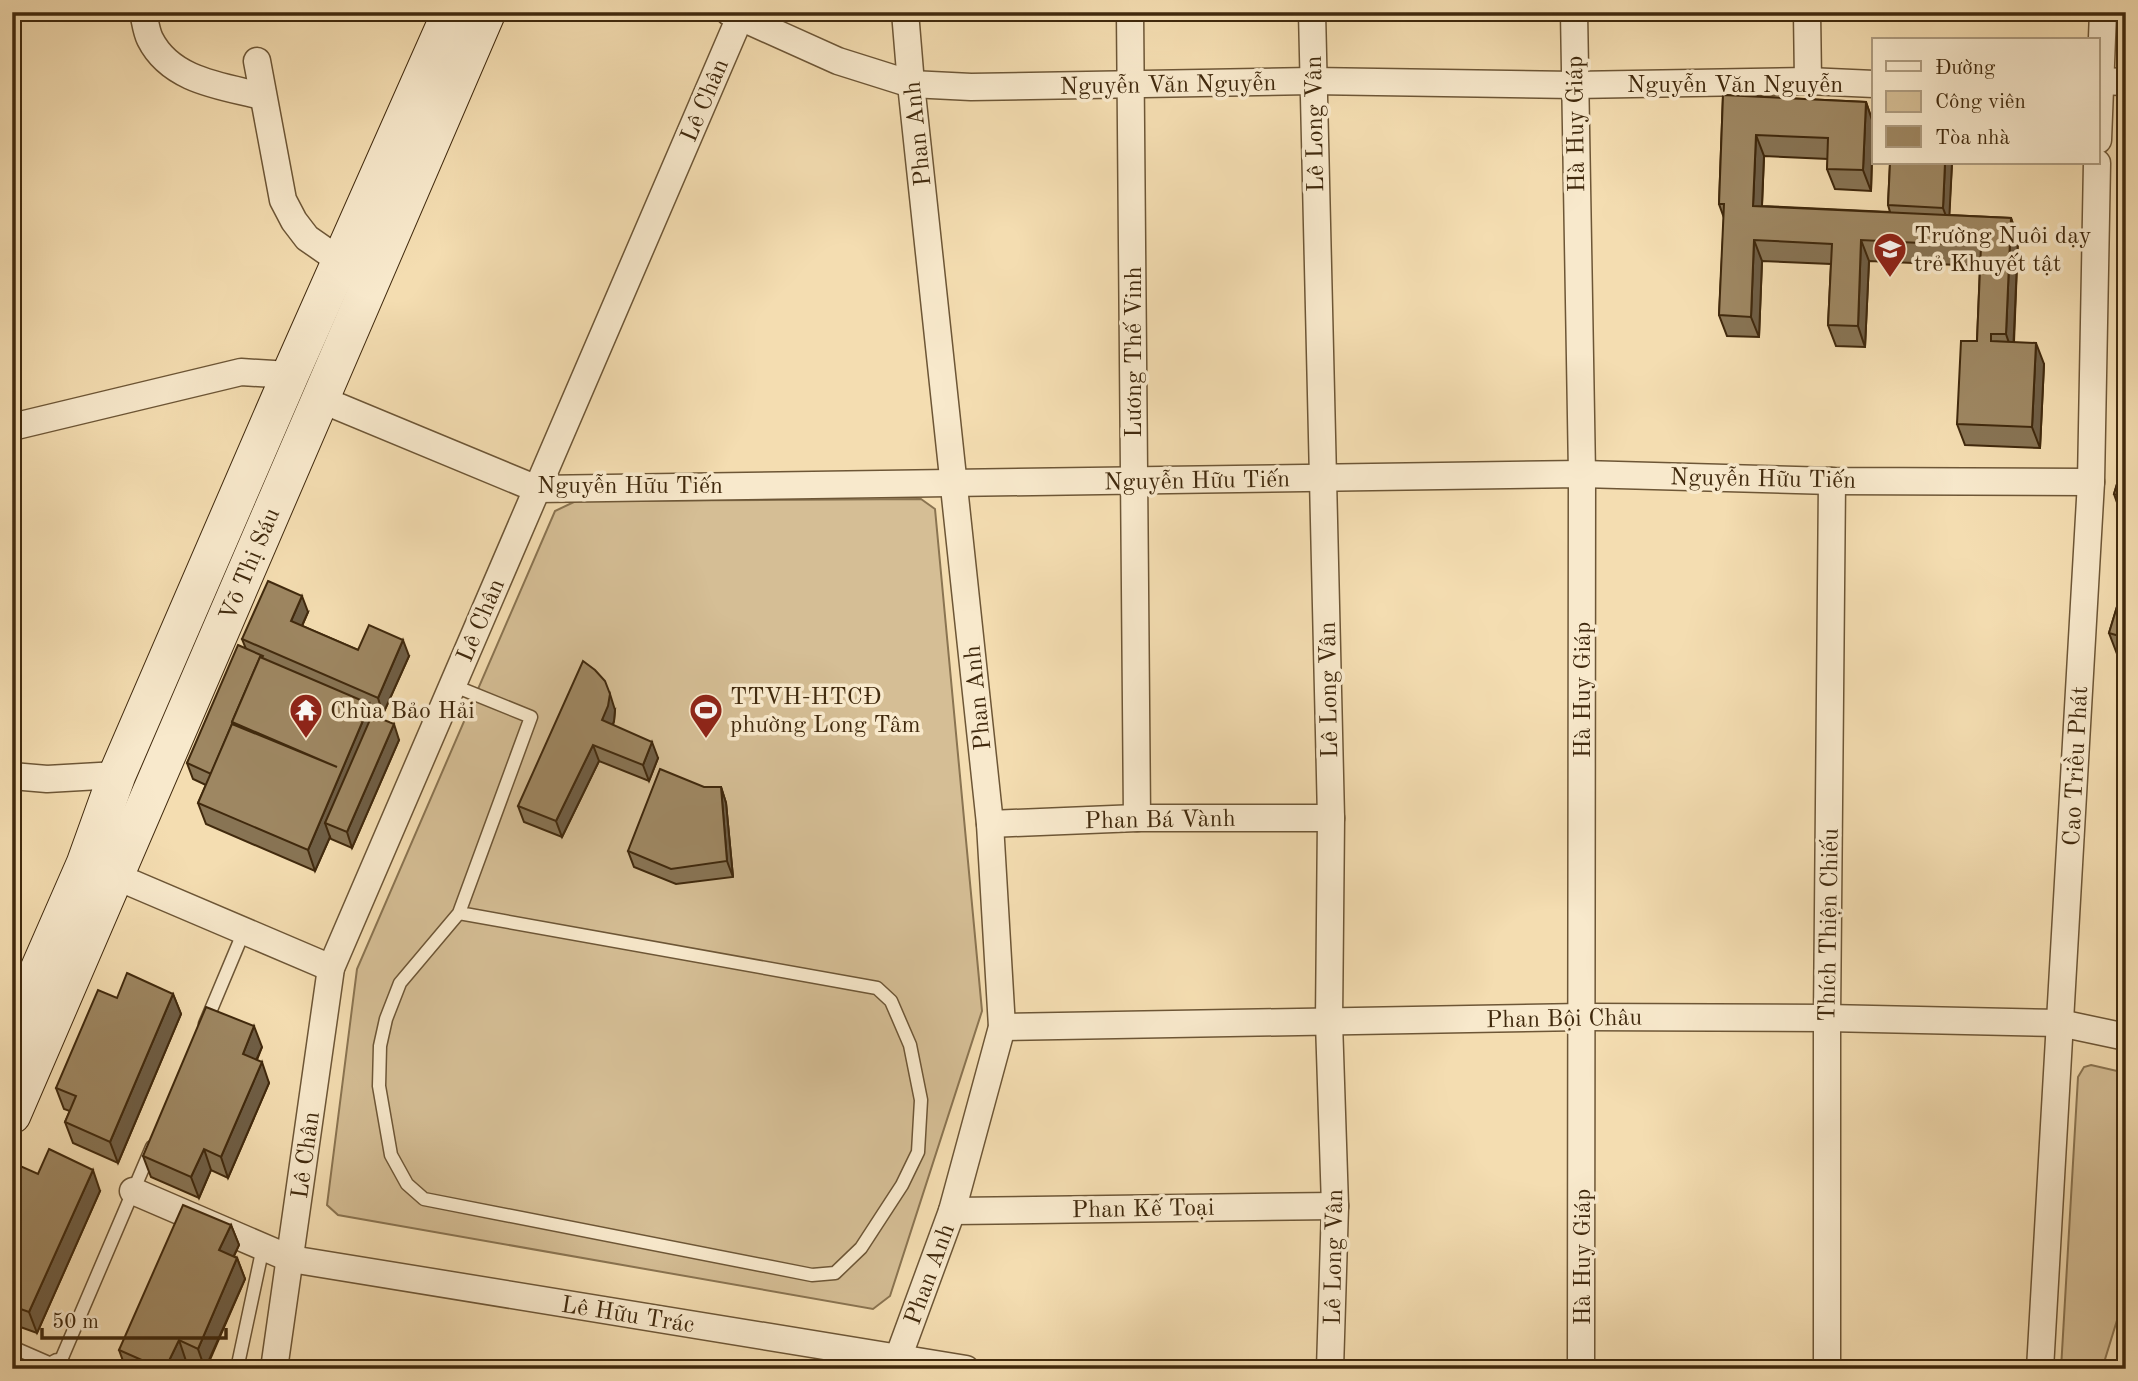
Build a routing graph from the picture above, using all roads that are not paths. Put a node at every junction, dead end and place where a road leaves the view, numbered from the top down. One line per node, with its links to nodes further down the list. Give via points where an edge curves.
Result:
1 (143, 12): 21 (street, via 150,39 190,78)
2 (451, 12): 23 (main road, Võ Thị Sáu)
3 (487, 12): 25 (main road, Võ Thị Sáu)
4 (905, 12): 18 (street, Phan Anh)
5 (1130, 12): 17 (street, Lương Thế Vinh)
6 (1312, 12): 13 (street, Lê Long Vân)
7 (1574, 12): 20 (street, Hà Huy Giáp)
8 (1807, 12): 14 (street)
9 (2103, 12): 11 (street)
10 (734, 15): 18 (street, Nguyễn Văn Nguyễn, via 838,61); 33 (street, Lê Chân)
11 (2100, 53)
12 (257, 61): 21 (street)
13 (1312, 81): 17 (street, Nguyễn Văn Nguyễn); 20 (street, Nguyễn Văn Nguyễn); 28 (street, Lê Long Vân)
14 (1808, 81): 19 (street, Nguyễn Văn Nguyễn); 20 (street, Nguyễn Văn Nguyễn)
15 (2100, 81): 16 (street)
16 (2126, 82)
17 (1132, 83): 18 (street, Nguyễn Văn Nguyễn); 29 (street, Lương Thế Vinh)
18 (911, 84): 32 (street, Phan Anh)
19 (1872, 84)
20 (1574, 85): 27 (street, Hà Huy Giáp)
21 (262, 96): 23 (street, via 283,200 307,238)
22 (2097, 164): 31 (street, Cao Triều Phát)
23 (340, 261): 24 (main road, Võ Thị Sáu)
24 (290, 375): 26 (street, via 241,372); 35 (main road, Võ Thị Sáu)
25 (320, 399): 33 (street, Nguyễn Hữu Tiến); 40 (main road, Võ Thị Sáu)
26 (12, 427)
27 (1582, 474): 28 (street, Nguyễn Hữu Tiến); 30 (street, Nguyễn Hữu Tiến); 44 (street, Hà Huy Giáp)
28 (1324, 479): 29 (street, Nguyễn Hữu Tiến); 38 (street, Lê Long Vân)
29 (1134, 480): 32 (street, Nguyễn Hữu Tiến); 37 (street, Lương Thế Vinh)
30 (1832, 481): 31 (street, Nguyễn Hữu Tiến); 45 (street, Thích Thiện Chiếu)
31 (2091, 482): 47 (street, Cao Triều Phát)
32 (955, 483): 33 (street, Nguyễn Hữu Tiến); 39 (street, Phan Anh)
33 (537, 489): 34 (street, Lê Chân)
34 (452, 685): 41 (lane, via 531,716); 43 (street, Lê Chân)
35 (117, 775): 36 (street); 49 (main road, Võ Thị Sáu, via 85,863)
36 (12, 776)
37 (1137, 818): 38 (street, Phan Bá Vành); 39 (street, Phan Bá Vành)
38 (1331, 818): 46 (street, Lê Long Vân)
39 (990, 824): 48 (street, Phan Anh)
40 (115, 876): 42 (street); 52 (main road, Võ Thị Sáu)
41 (459, 913): 41 (lane, via 877,988 891,1001 910,1045 921,1100 918,1152 861,1248 835,1273 812,1275 425,1199 416,1192 391,1155 379,1086 380,1046 400,983)
42 (244, 931): 43 (street); 50 (lane)
43 (331, 968): 58 (street, Lê Chân)
44 (1583, 1017): 45 (street, Phan Bội Châu); 46 (street, Phan Bội Châu); 66 (street, Hà Huy Giáp)
45 (1827, 1018): 47 (street, Phan Bội Châu); 67 (street, Thích Thiện Chiếu)
46 (1329, 1022): 48 (street, Phan Bội Châu); 55 (street, Lê Long Vân)
47 (2060, 1023): 51 (street, Phan Bội Châu); 68 (street, Cao Triều Phát)
48 (1002, 1027): 56 (street, Phan Anh)
49 (12, 1031)
50 (199, 1037)
51 (2126, 1037)
52 (12, 1115)
53 (155, 1140): 54 (lane)
54 (133, 1191): 57 (street, Lê Hữu Trác); 61 (lane)
55 (1335, 1206): 56 (street, Phan Kế Toại); 65 (street, Lê Long Vân)
56 (952, 1211): 60 (street, Phan Anh)
57 (263, 1247): 58 (street, Lê Hữu Trác); 62 (lane)
58 (291, 1259): 60 (street, Lê Hữu Trác); 63 (street, Lê Chân)
59 (12, 1347): 61 (lane)
60 (896, 1363): 64 (street, Lê Hữu Trác)
61 (58, 1368)
62 (237, 1369)
63 (274, 1369)
64 (966, 1369)
65 (1331, 1369)
66 (1581, 1369)
67 (1827, 1369)
68 (2040, 1369)

